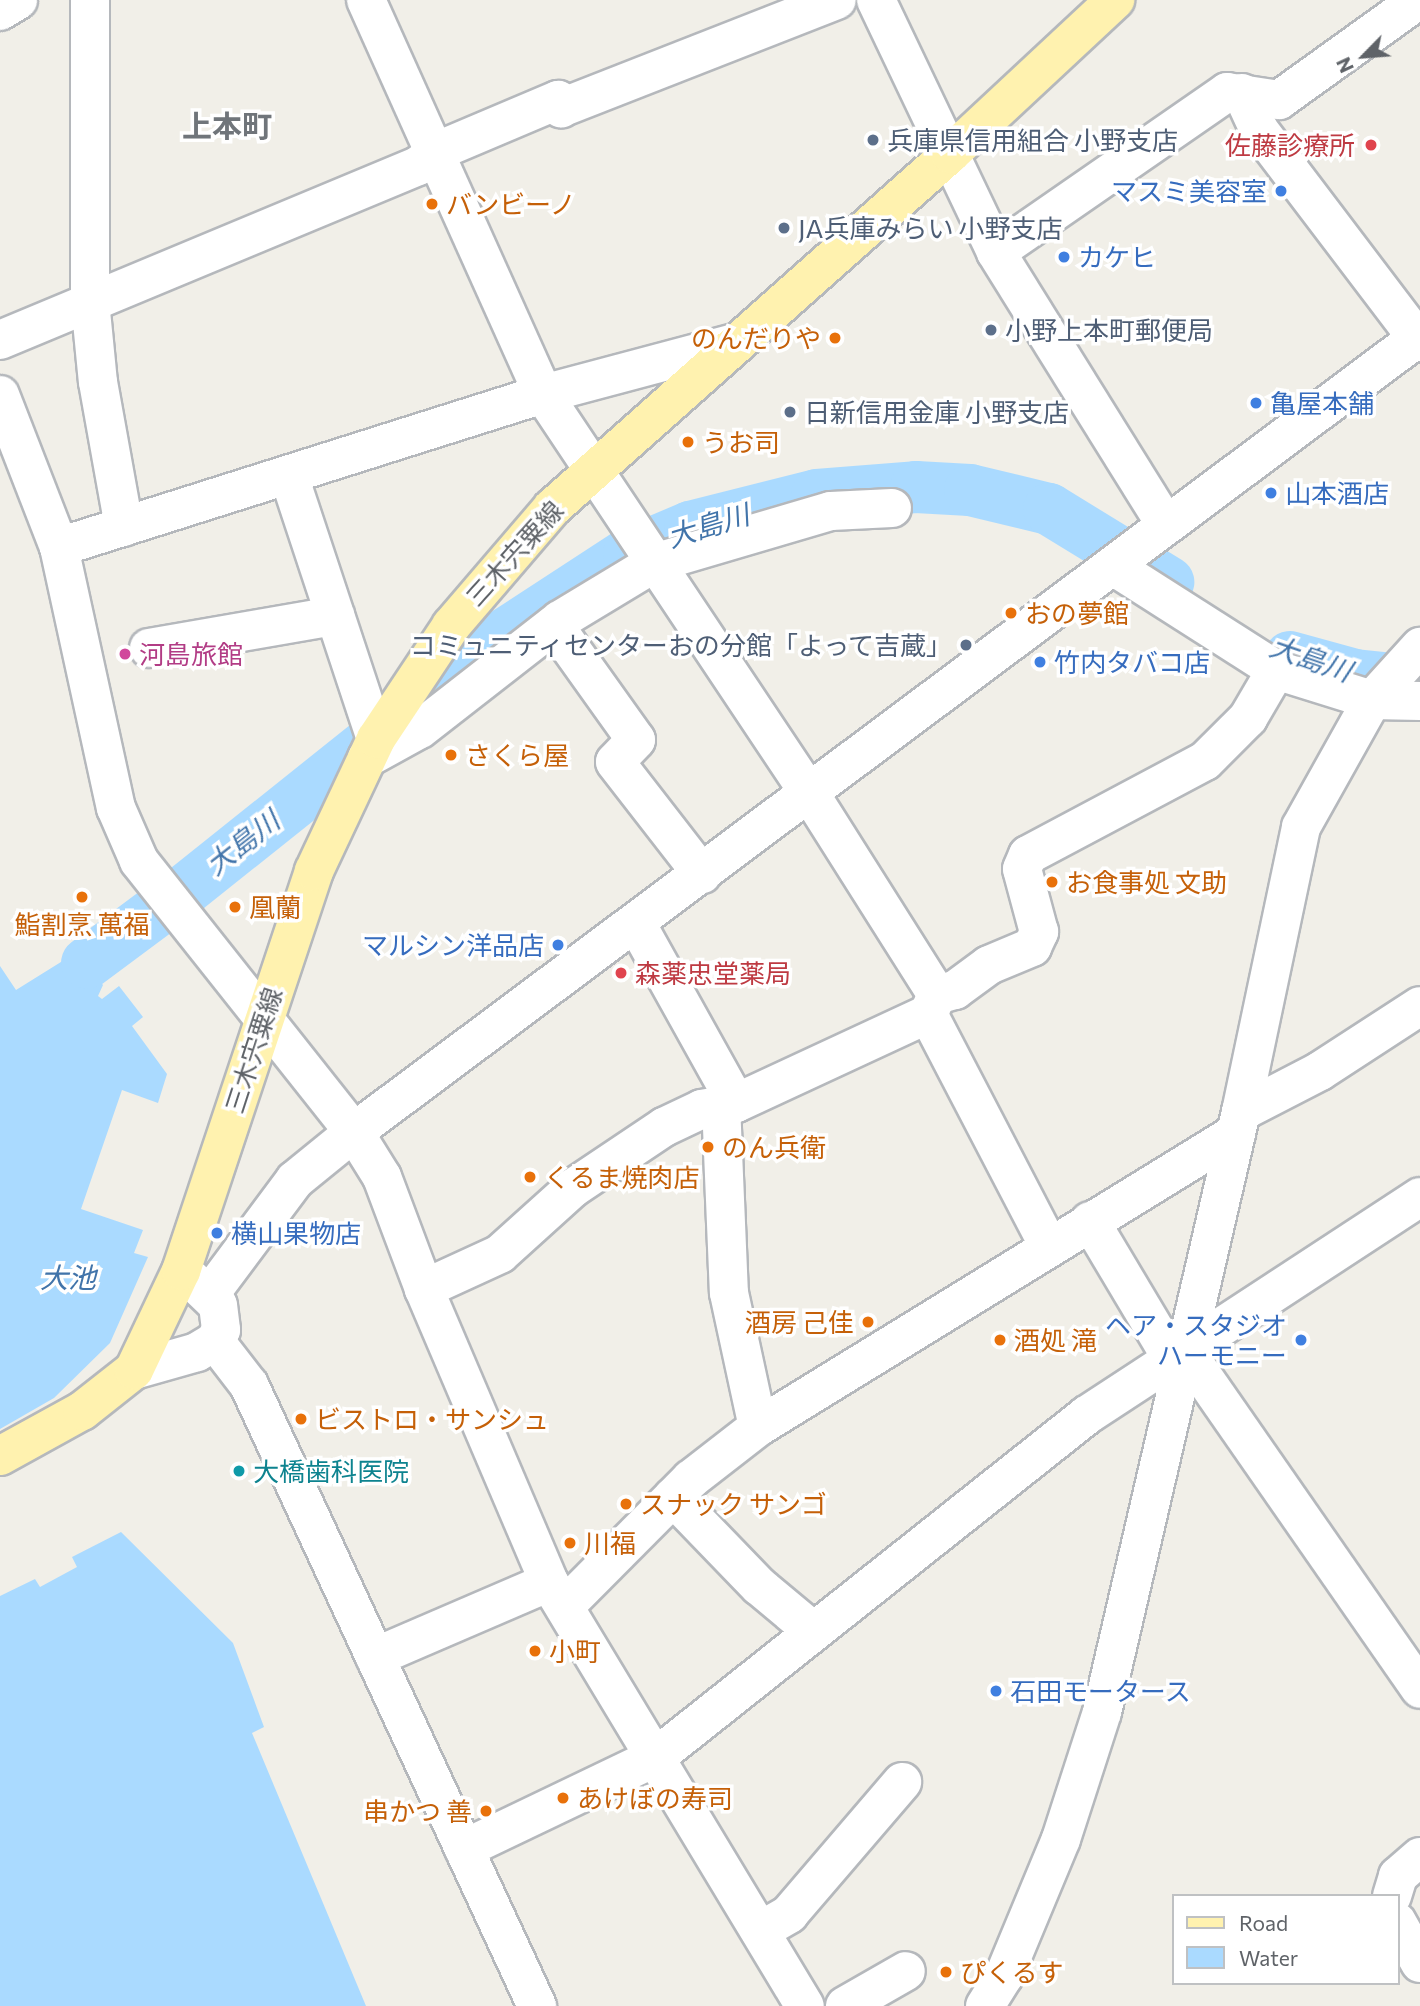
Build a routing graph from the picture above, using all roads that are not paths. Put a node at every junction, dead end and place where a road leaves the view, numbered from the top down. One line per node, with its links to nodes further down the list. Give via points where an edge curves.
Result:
1 (18, 0): 8 (street)
2 (90, 0): 13 (street)
3 (366, 0): 10 (street)
4 (837, 0): 10 (street, via 561,108 558,100)
5 (876, 0): 11 (street)
6 (1115, 0): 11 (main road, 三木宍粟線)
7 (1418, 0): 9 (street, via 1279,100)
8 (0, 11)
9 (1242, 93): 12 (street, via 1227,92); 14 (street, via 1259,130)
10 (435, 152): 13 (street, via 418,166); 17 (street)
11 (950, 154): 12 (street); 16 (main road, 三木宍粟線)
12 (996, 253): 22 (street)
13 (90, 301): 15 (street); 23 (street, via 98,382)
14 (1419, 339): 22 (street)
15 (0, 340)
16 (738, 342): 17 (street); 19 (main road, 三木宍粟線)
17 (543, 394): 19 (street); 20 (street)
18 (0, 395): 24 (street)
19 (593, 471): 25 (street); 34 (main road, 三木宍粟線, via 490,576 451,626)
20 (289, 476): 23 (street); 27 (street)
21 (892, 508): 25 (street, via 831,511)
22 (1165, 524): 26 (street)
23 (124, 527): 24 (street)
24 (59, 547): 40 (street, via 116,808 134,850)
25 (654, 563): 28 (street); 35 (street)
26 (1113, 566): 31 (street); 35 (street)
27 (335, 616): 29 (street); 34 (street)
28 (554, 625): 34 (street, via 420,729); 36 (street, via 636,740 615,762)
29 (149, 648)
30 (1420, 648): 32 (street)
31 (1276, 670): 32 (street); 38 (street, via 1248,718 1205,761 1028,855 1022,869 1039,932 1032,947 989,965)
32 (1372, 700): 33 (street); 42 (street, via 1301,827)
33 (1420, 701)
34 (371, 748): 40 (main road, 三木宍粟線, via 314,871)
35 (810, 794): 36 (street); 38 (street)
36 (702, 874): 37 (street)
37 (636, 923): 41 (street); 43 (street)
38 (933, 1004): 41 (street); 46 (street)
39 (1420, 1007): 42 (street)
40 (263, 1014): 43 (street); 47 (main road, 三木宍粟線)
41 (728, 1103): 48 (street, via 664,1127 615,1156 500,1254); 53 (street, via 729,1293)
42 (1239, 1123): 45 (street); 51 (street)
43 (354, 1132): 48 (street, via 382,1177); 49 (street, via 295,1180)
44 (1420, 1197): 51 (street)
45 (1090, 1222): 46 (street); 51 (street)
46 (1049, 1246): 53 (street)
47 (181, 1271): 49 (street); 52 (main road, 三木宍粟線)
48 (424, 1289): 56 (street)
49 (210, 1294): 50 (street, via 218,1306 221,1330)
50 (215, 1340): 52 (street, via 197,1352); 58 (street, via 249,1385)
51 (1179, 1356): 57 (street, via 1087,1415); 59 (street); 72 (street, via 1102,1712 1061,1839 1004,1976)
52 (134, 1370): 54 (main road, 三木宍粟線, via 82,1411)
53 (758, 1427): 55 (street)
54 (0, 1456)
55 (673, 1497): 56 (street); 57 (street, via 758,1586)
56 (557, 1594): 58 (street); 60 (street)
57 (813, 1631): 60 (street)
58 (375, 1657): 62 (street)
59 (1415, 1669)
60 (656, 1758): 62 (street); 66 (street)
61 (902, 1782): 66 (street, via 789,1914)
62 (464, 1849): 69 (street)
63 (1420, 1857): 64 (street, via 1398,1876)
64 (1393, 1894)
65 (1399, 1926): 67 (street)
66 (760, 1931): 70 (street)
67 (1420, 1963)
68 (906, 1971): 71 (street)
69 (537, 2006)
70 (804, 2006)
71 (845, 2006)
72 (985, 2006)

